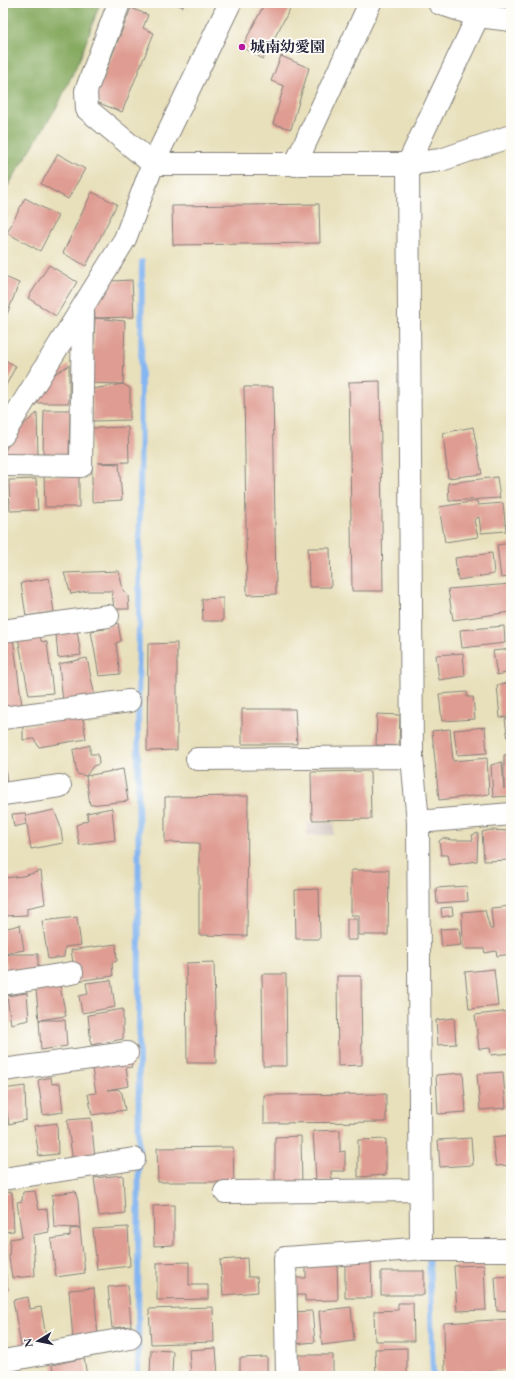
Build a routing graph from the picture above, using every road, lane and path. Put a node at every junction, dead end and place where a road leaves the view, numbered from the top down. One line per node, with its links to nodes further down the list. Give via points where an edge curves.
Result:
1 (119, 3): 8 (street, via 86,91 87,110)
2 (230, 3): 8 (street)
3 (370, 3): 10 (street)
4 (439, 3): 5 (street)
5 (478, 16): 6 (street); 9 (street)
6 (511, 20)
7 (511, 136): 9 (street, via 441,160)
8 (153, 164): 10 (street); 11 (street, via 124,239)
9 (408, 164): 10 (street); 18 (street)
10 (295, 165)
11 (83, 306): 12 (street); 13 (street, via 81,466)
12 (3, 435)
13 (3, 465)
14 (108, 616): 15 (street)
15 (3, 630)
16 (129, 702): 17 (street)
17 (3, 718)
18 (412, 757): 19 (street); 23 (street)
19 (197, 759)
20 (60, 786): 21 (street)
21 (3, 794)
22 (511, 814): 23 (street)
23 (418, 822): 30 (street)
24 (72, 973): 25 (street)
25 (3, 984)
26 (127, 1053): 27 (street)
27 (3, 1070)
28 (134, 1160): 29 (street)
29 (3, 1179)
30 (420, 1190): 31 (street); 32 (street)
31 (225, 1192)
32 (421, 1244): 33 (street, via 422,1250); 36 (street, via 414,1249 285,1258)
33 (509, 1250)
34 (130, 1338): 35 (street)
35 (3, 1362)
36 (287, 1376)

